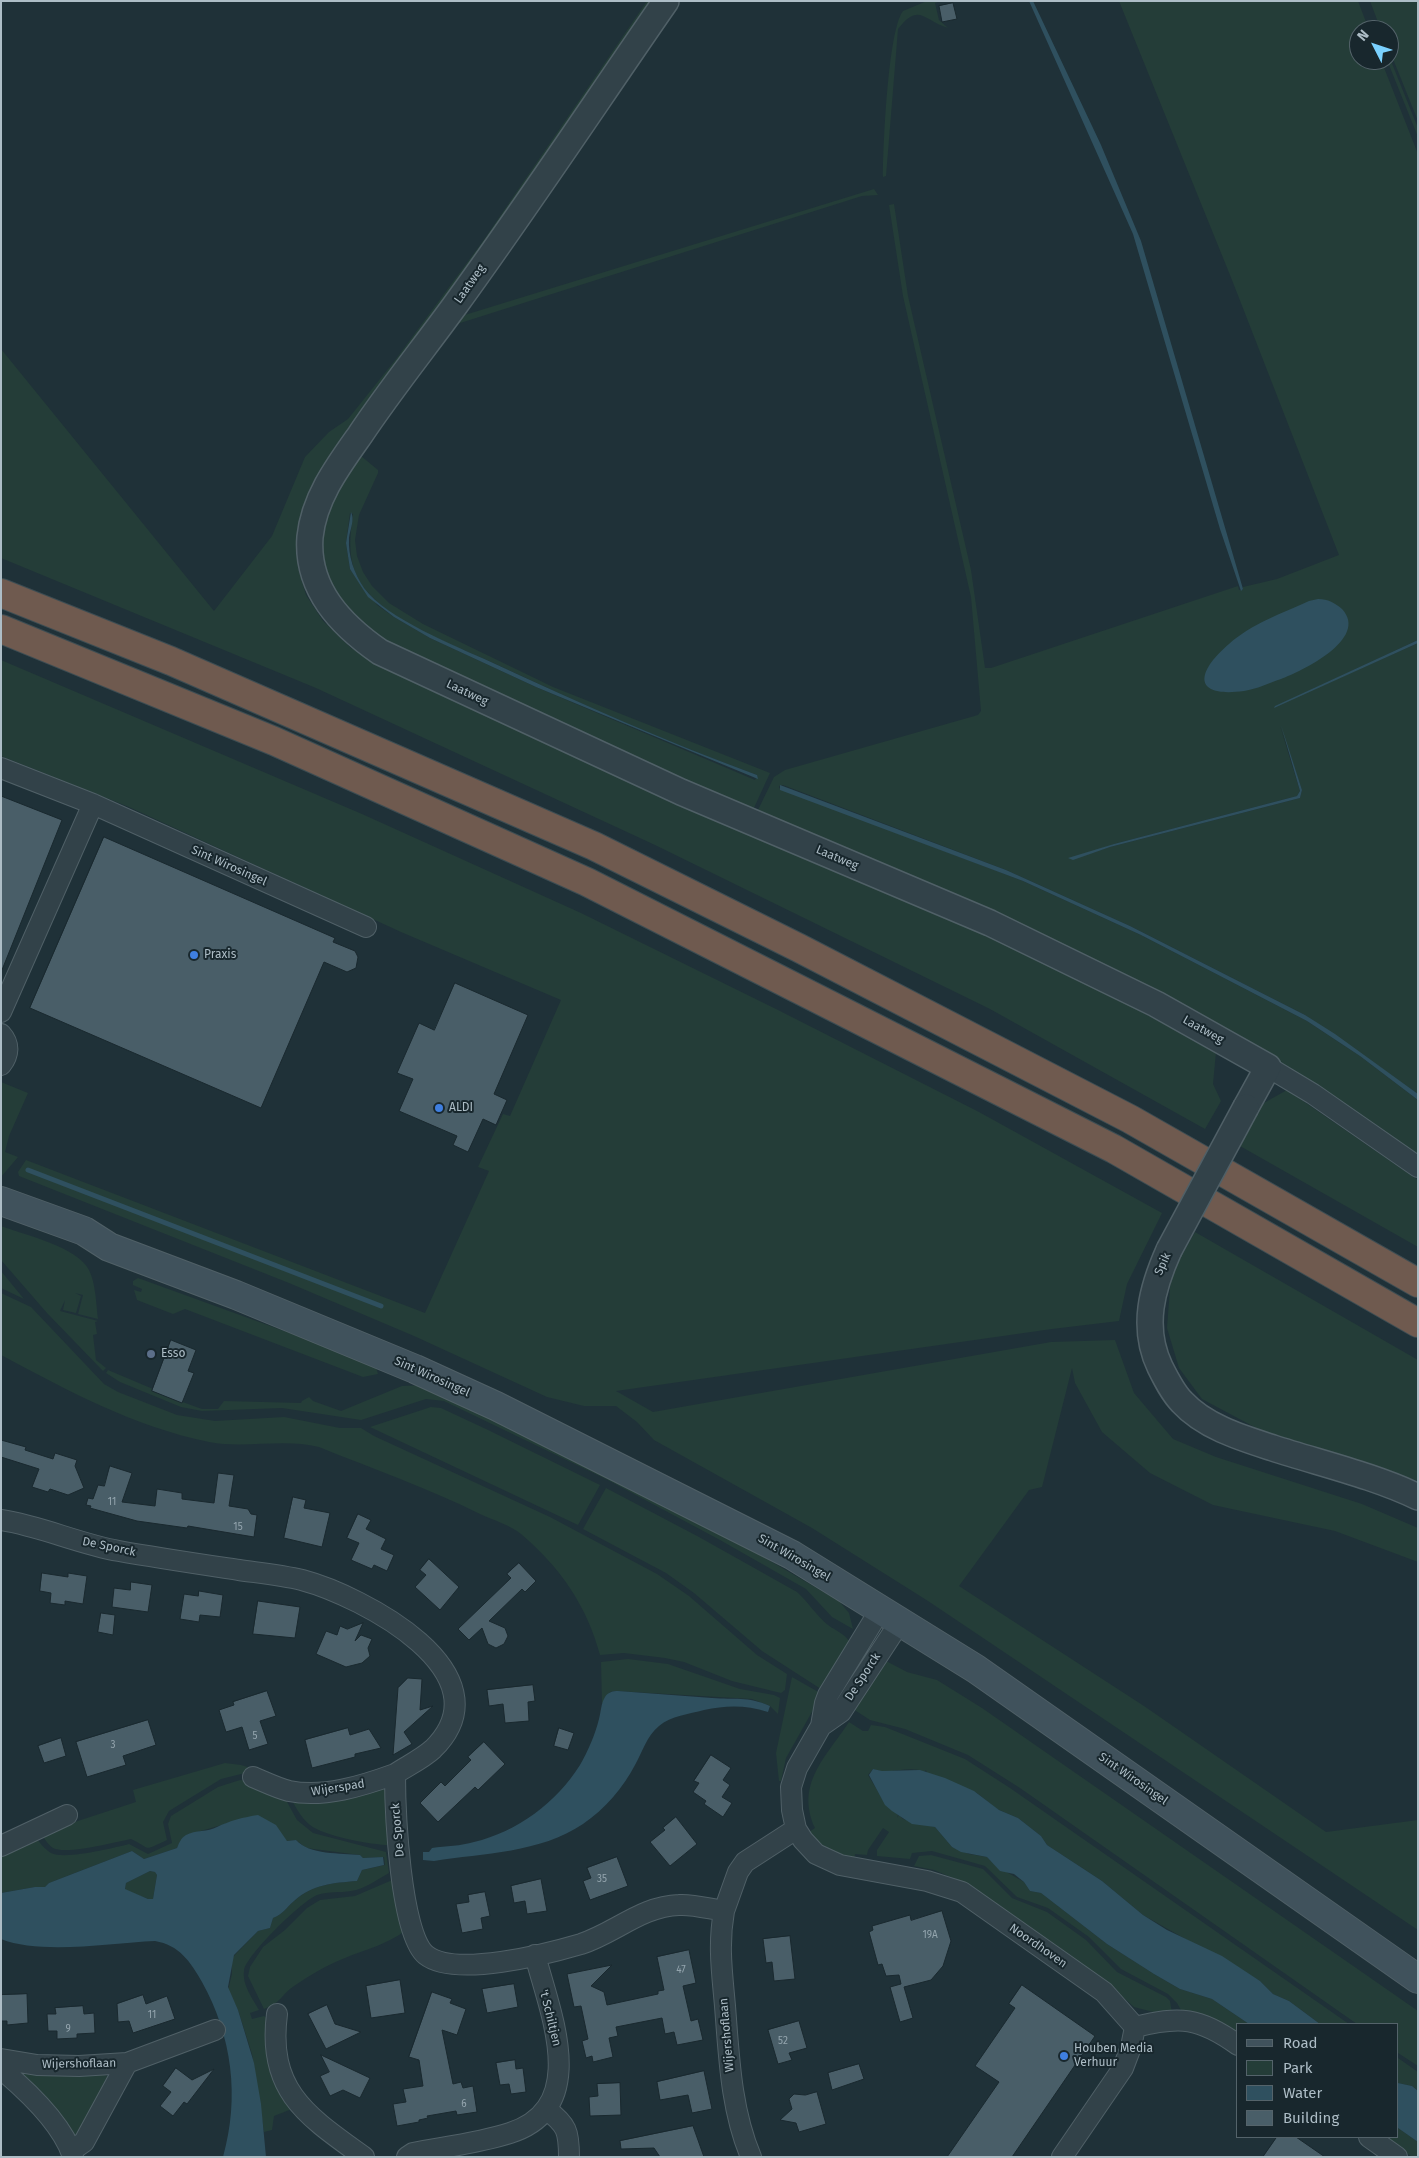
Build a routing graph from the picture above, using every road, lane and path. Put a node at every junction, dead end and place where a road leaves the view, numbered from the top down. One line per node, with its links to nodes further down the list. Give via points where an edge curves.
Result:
1 (666, 1): 10 (street, Laatweg, via 456,304 376,410 334,473 317,504 310,536 311,562 320,592 354,634 380,652 681,792 1023,938 1156,1004)
2 (1, 592): 15 (highway, via 171,661 594,846 1130,1119)
3 (1, 630): 16 (highway, via 274,741 587,882 1114,1149)
4 (1, 768): 5 (street, Sint Wirosingel)
5 (93, 804): 6 (street, Sint Wirosingel); 7 (street)
6 (366, 927)
7 (1, 1012)
8 (1, 1034): 9 (street, via 8,1051)
9 (1, 1066)
10 (1268, 1067): 11 (street); 17 (street, Spik, bridge, via 1156,1279 1150,1326 1154,1354 1182,1402 1204,1420 1247,1439)
11 (1418, 1167)
12 (1, 1201): 14 (main road, Sint Wirosingel, via 84,1232)
13 (1, 1221): 14 (main road, Sint Wirosingel, via 79,1248)
14 (109, 1247): 19 (main road, Sint Wirosingel, via 341,1338 496,1406 792,1555)
15 (1418, 1283)
16 (1418, 1323)
17 (1418, 1497)
18 (1, 1520): 20 (street, De Sporck, via 117,1550 302,1580 332,1589 373,1609 422,1644 440,1663 451,1685 454,1703 447,1728 432,1750)
19 (890, 1616): 23 (street, De Sporck, via 824,1703 820,1726 797,1768 792,1786); 27 (main road, Sint Wirosingel, via 1032,1708)
20 (395, 1774): 21 (street, Wijerspad, via 367,1784 310,1793 288,1791); 26 (street, De Sporck, via 400,1852 410,1927 419,1946 436,1960 453,1966 475,1966)
21 (253, 1777)
22 (67, 1815): 24 (street)
23 (796, 1829): 25 (street, via 745,1862); 29 (street, Noordhoven, via 816,1854 840,1866 927,1881 962,1892 1104,1992)
24 (1, 1846)
25 (724, 1911): 26 (street, De Sporck, via 681,1905 658,1908 581,1944); 41 (street, Wijershoflaan, via 720,1938 730,2072 743,2138)
26 (534, 1955): 35 (street, 't Schiltjen, via 559,2054 555,2095)
27 (1418, 1979)
28 (277, 2014): 38 (street, via 274,2043 277,2065 291,2095 310,2116)
29 (1135, 2027): 31 (street, via 1160,2021 1195,2022 1215,2028); 42 (street, via 1123,2068)
30 (215, 2030): 33 (street, Wijershoflaan)
31 (1236, 2043)
32 (1, 2059): 33 (street, Wijershoflaan, via 63,2066)
33 (127, 2062): 37 (street, Wijershoflaan, via 84,2142)
34 (1, 2070): 37 (street, Wijershoflaan, via 32,2097)
35 (546, 2109): 39 (street, 't Schiltjen, via 535,2121 510,2133 413,2153); 40 (street, via 565,2126)
36 (1370, 2138): 43 (street)
37 (72, 2154)
38 (364, 2157)
39 (407, 2157)
40 (569, 2157)
41 (751, 2157)
42 (1062, 2157)
43 (1397, 2157)

